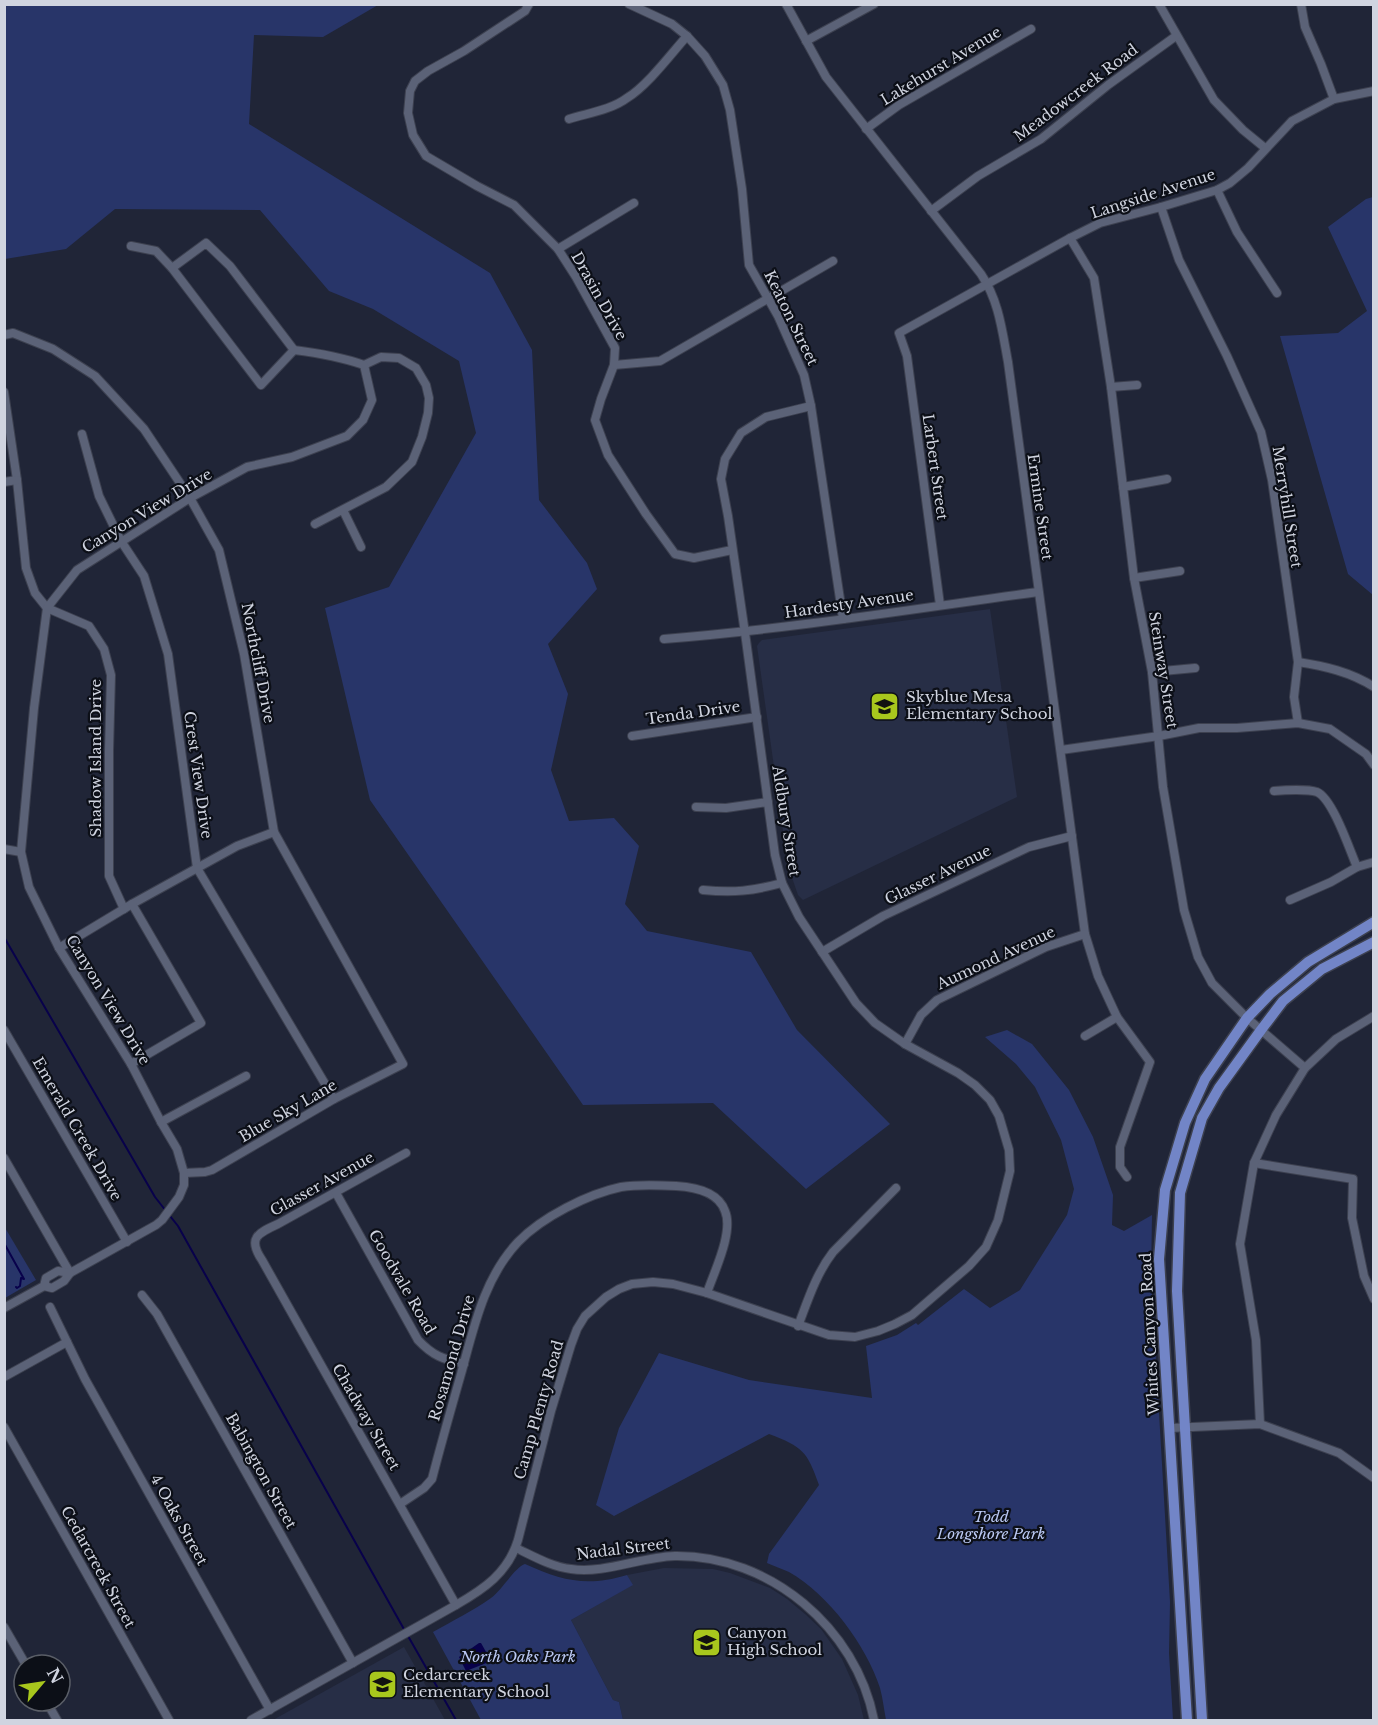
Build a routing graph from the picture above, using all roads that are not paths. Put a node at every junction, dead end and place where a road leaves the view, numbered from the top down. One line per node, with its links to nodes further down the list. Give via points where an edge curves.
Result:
1 (529, 4): 22 (street, Drasin Drive, via 525,11 416,81 410,91 408,113 413,135 426,156 514,205)
2 (629, 4): 8 (street, Keaton Street, via 665,20)
3 (786, 4): 10 (street, Ermine Street)
4 (874, 4): 10 (street)
5 (1159, 4): 9 (street)
6 (1301, 4): 12 (street, via 1305,27)
7 (1031, 28): 14 (street, Lakehurst Avenue, via 899,105)
8 (687, 36): 13 (street, via 628,98); 27 (street, Keaton Street, via 723,85 730,110 749,265)
9 (1176, 36): 15 (street, via 1214,100); 19 (street, Meadowcreek Road, via 1041,139 978,176)
10 (806, 41): 14 (street, Ermine Street, via 826,77)
11 (1374, 91): 12 (street, Langside Avenue)
12 (1335, 99): 15 (street, Langside Avenue, via 1292,121)
13 (569, 119)
14 (866, 129): 19 (street, Ermine Street)
15 (1265, 148): 16 (street, Langside Avenue, via 1248,168)
16 (1217, 190): 18 (street, Langside Avenue); 26 (street, via 1236,232)
17 (634, 202): 22 (street)
18 (1161, 207): 20 (street, Langside Avenue, via 1100,223); 56 (street, Merryhill Street, via 1179,260 1261,432 1272,480)
19 (931, 211): 25 (street, Ermine Street)
20 (1070, 238): 25 (street, Langside Avenue); 34 (street, Steinway Street, via 1094,278)
21 (131, 246): 24 (street, via 156,251)
22 (558, 249): 32 (street, Drasin Drive, via 615,348)
23 (833, 261): 27 (street)
24 (172, 268): 30 (street, via 207,243 230,266); 30 (street, via 261,385)
25 (988, 284): 28 (street, Langside Avenue); 50 (street, Ermine Street, via 1008,362)
26 (1277, 293)
27 (768, 300): 32 (street, via 660,361); 36 (street, Keaton Street, via 804,375)
28 (899, 333): 51 (street, Larbert Street, via 907,357)
29 (4, 335): 42 (street, Northcliff Drive, via 13,333 54,350 95,376 144,429)
30 (294, 350): 31 (street)
31 (364, 365): 42 (street, Canyon View Drive, via 372,400 363,420 347,436 292,457 248,467); 43 (street, via 381,357 399,358 416,368 426,385 428,413 412,462 386,488)
32 (614, 365): 47 (street, Drasin Drive, via 596,420 608,455 675,554 694,558)
33 (1137, 385): 34 (street)
34 (1111, 387): 41 (street, Steinway Street)
35 (4, 392): 39 (street)
36 (811, 406): 47 (street, Aldbury Street, via 766,417 741,433 725,459 720,479); 53 (street, Keaton Street)
37 (82, 434): 45 (street, Crest View Drive, via 99,496)
38 (1167, 479): 41 (street)
39 (17, 480): 40 (street); 52 (street, via 26,568 35,593)
40 (4, 482)
41 (1123, 487): 49 (street, Steinway Street)
42 (190, 498): 45 (street, Canyon View Drive); 69 (street, Northcliff Drive, via 219,550 244,654)
43 (343, 510): 44 (street); 46 (street)
44 (315, 524)
45 (121, 541): 52 (street, Canyon View Drive, via 77,570); 75 (street, Crest View Drive, via 144,576 168,654)
46 (361, 547)
47 (732, 550): 54 (street, Aldbury Street)
48 (1180, 571): 49 (street)
49 (1134, 578): 58 (street, Steinway Street)
50 (1038, 592): 51 (street, Hardesty Avenue); 64 (street, Ermine Street)
51 (940, 605): 53 (street, Hardesty Avenue)
52 (47, 608): 72 (street, Canyon View Drive); 79 (street, Shadow Island Drive, via 89,626 104,649 111,675 109,876)
53 (843, 619): 54 (street, Hardesty Avenue)
54 (745, 632): 55 (street, Hardesty Avenue); 60 (street, Aldbury Street)
55 (664, 639)
56 (1298, 662): 59 (street, via 1326,667); 61 (street, Merryhill Street, via 1294,697)
57 (1195, 668): 58 (street)
58 (1152, 672): 63 (street, Steinway Street)
59 (1374, 687)
60 (757, 717): 62 (street, Tenda Drive); 67 (street, Aldbury Street)
61 (1298, 723): 63 (street, via 1199,728); 65 (street, via 1330,729 1366,754)
62 (632, 736)
63 (1159, 736): 64 (street); 87 (street, Steinway Street, via 1177,871 1198,957 1212,983)
64 (1061, 750): 70 (street, Ermine Street)
65 (1374, 765)
66 (1274, 791): 74 (street, via 1318,792 1330,804)
67 (768, 802): 68 (street, via 726,808); 76 (street, Aldbury Street)
68 (696, 807)
69 (274, 832): 75 (street); 93 (street, Northcliff Drive)
70 (1072, 836): 81 (street, Ermine Street); 84 (street, Glasser Avenue, via 1029,847 883,916)
71 (4, 849): 72 (street)
72 (21, 852): 83 (street, Canyon View Drive, via 29,887)
73 (1374, 862): 74 (street)
74 (1357, 867): 78 (street)
75 (197, 868): 79 (street); 96 (street, Crest View Drive)
76 (782, 883): 77 (street, via 750,891); 84 (street, Aldbury Street)
77 (703, 890)
78 (1290, 900)
79 (128, 906): 83 (street); 92 (street, Shadow Island Drive, via 201,1023)
80 (1374, 922): 87 (main road, Whites Canyon Road, via 1308,962)
81 (1085, 934): 86 (street, Ermine Street); 91 (street, Aumond Avenue, via 1046,947 937,1000 921,1015)
82 (1374, 942): 89 (main road, Whites Canyon Road, via 1322,969 1283,1001)
83 (59, 948): 92 (street, Canyon View Drive)
84 (822, 952): 91 (street, Aldbury Street, via 856,1003 875,1023)
85 (1374, 1016): 94 (street, via 1336,1040)
86 (1117, 1017): 90 (street); 102 (street, Ermine Street, via 1150,1062 1120,1147 1120,1167)
87 (1247, 1018): 89 (street, Steinway Street); 121 (main road, Whites Canyon Road, via 1205,1079 1185,1123 1165,1190 1159,1259)
88 (4, 1030): 106 (street, Emerald Creek Drive)
89 (1261, 1030): 94 (street, Steinway Street); 120 (main road, Whites Canyon Road, via 1202,1118 1180,1193 1177,1291)
90 (1085, 1036)
91 (905, 1044): 105 (street, Aldbury Street, via 958,1073 990,1100 1009,1150 1010,1171)
92 (131, 1064): 97 (street, Canyon View Drive)
93 (404, 1064): 96 (street, Blue Sky Lane)
94 (1305, 1068): 100 (street, via 1276,1115)
95 (246, 1076): 97 (street)
96 (334, 1099): 101 (street, Blue Sky Lane, via 212,1170)
97 (161, 1122): 101 (street, Canyon View Drive, via 177,1149)
98 (406, 1153): 104 (street, Glasser Avenue)
99 (4, 1158): 108 (street)
100 (1254, 1163): 111 (street, via 1353,1179 1352,1218 1364,1276); 118 (street, via 1240,1244 1256,1340)
101 (184, 1173): 106 (street, via 184,1185 173,1207 156,1225)
102 (1127, 1176)
103 (896, 1188): 114 (street, via 824,1263)
104 (336, 1193): 107 (street, Glasser Avenue, via 258,1234); 116 (street, Goodvale Road, via 418,1340 444,1360)
105 (1004, 1202): 114 (street, Camp Plenty Road, via 986,1247 912,1315 855,1337)
106 (127, 1242): 108 (street)
107 (254, 1242): 123 (street, Chadway Street, via 255,1250)
108 (70, 1273): 113 (street, via 52,1288 44,1286)
109 (707, 1293): 114 (street, Camp Plenty Road); 116 (street, Rosamond Drive, via 728,1225 717,1198 690,1187 651,1184 593,1195 567,1207 519,1242 483,1298); 124 (street, Camp Plenty Road, via 673,1284 632,1284 606,1297 585,1316 571,1344 554,1400)
110 (142, 1295): 128 (street, Babington Street, via 158,1314)
111 (1374, 1299)
112 (51, 1307): 115 (street, 4 Oaks Street)
113 (4, 1308)
114 (798, 1326)
115 (67, 1342): 117 (street); 129 (street, 4 Oaks Street)
116 (464, 1364): 123 (street, Rosamond Drive, via 432,1479)
117 (4, 1377)
118 (1260, 1424): 120 (street); 122 (street, via 1339,1454)
119 (4, 1427): 130 (street, Cedarcreek Street)
120 (1185, 1427): 121 (street); 134 (main road, Whites Canyon Road)
121 (1170, 1428): 133 (main road, Whites Canyon Road)
122 (1374, 1478)
123 (400, 1504): 125 (street, Chadway Street)
124 (516, 1548): 125 (street, Camp Plenty Road, via 497,1577); 132 (street, Nadal Street, via 569,1569 588,1570 676,1556 718,1560 764,1577 813,1610 830,1629 855,1667)
125 (456, 1605): 128 (street, Camp Plenty Road)
126 (4, 1627): 127 (street)
127 (19, 1653)
128 (353, 1663): 129 (street, Camp Plenty Road)
129 (270, 1710): 131 (street, Camp Plenty Road)
130 (169, 1720)
131 (251, 1720)
132 (874, 1720)
133 (1187, 1720)
134 (1202, 1720)

